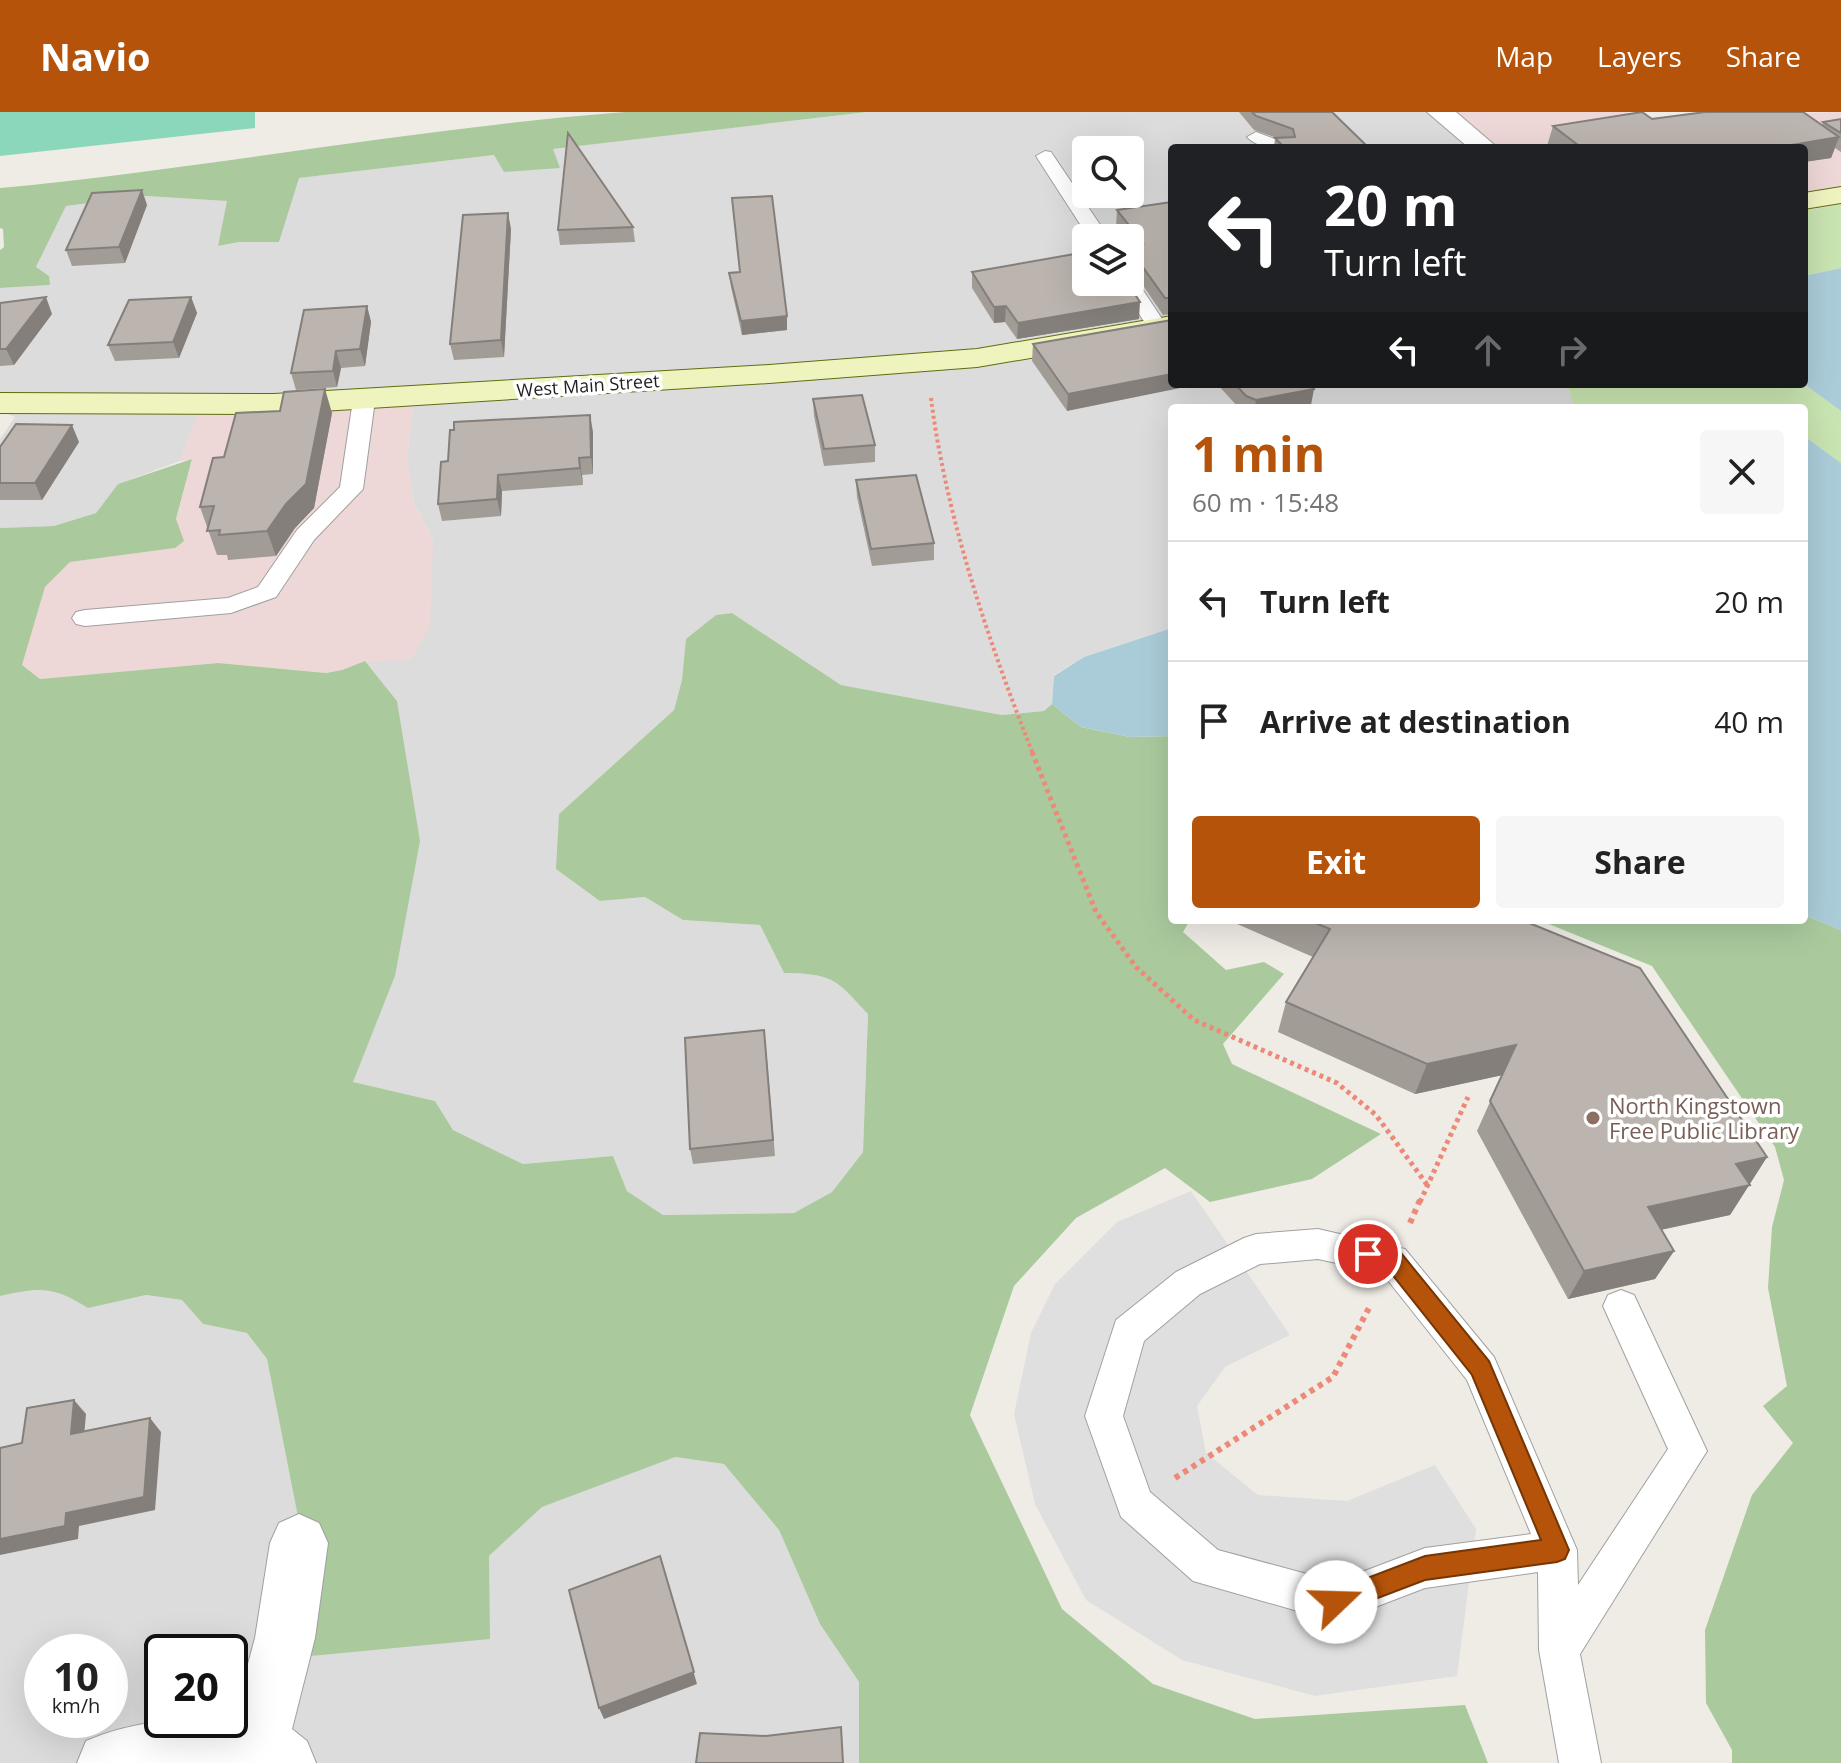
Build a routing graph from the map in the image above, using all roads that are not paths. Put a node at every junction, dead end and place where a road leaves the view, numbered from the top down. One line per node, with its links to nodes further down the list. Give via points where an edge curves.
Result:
1 (1440, 112): 4 (street)
2 (1256, 137): 3 (lane)
3 (1273, 144)
4 (1480, 144)
5 (1045, 156): 8 (lane)
6 (1841, 195): 7 (main road)
7 (1808, 200)
8 (1090, 224)
9 (1140, 296): 10 (lane)
10 (1165, 326): 11 (main road, West Main Street, via 1046,349 925,362)
11 (364, 400): 12 (main road, West Main Street); 13 (lane, via 351,489 305,535 267,592 231,605)
12 (0, 403)
13 (85, 618)
14 (1621, 1306): 17 (lane, via 1688,1451)
15 (299, 1543): 18 (street)
16 (1557, 1550): 16 (lane, via 1481,1369 1393,1260 1318,1244 1256,1249 1188,1283 1129,1332 1104,1416 1135,1504 1207,1567 1336,1602 1425,1568); 17 (lane)
17 (1559, 1650): 20 (lane)
18 (271, 1754): 19 (street, via 227,1742)
19 (108, 1763)
20 (1580, 1763)

